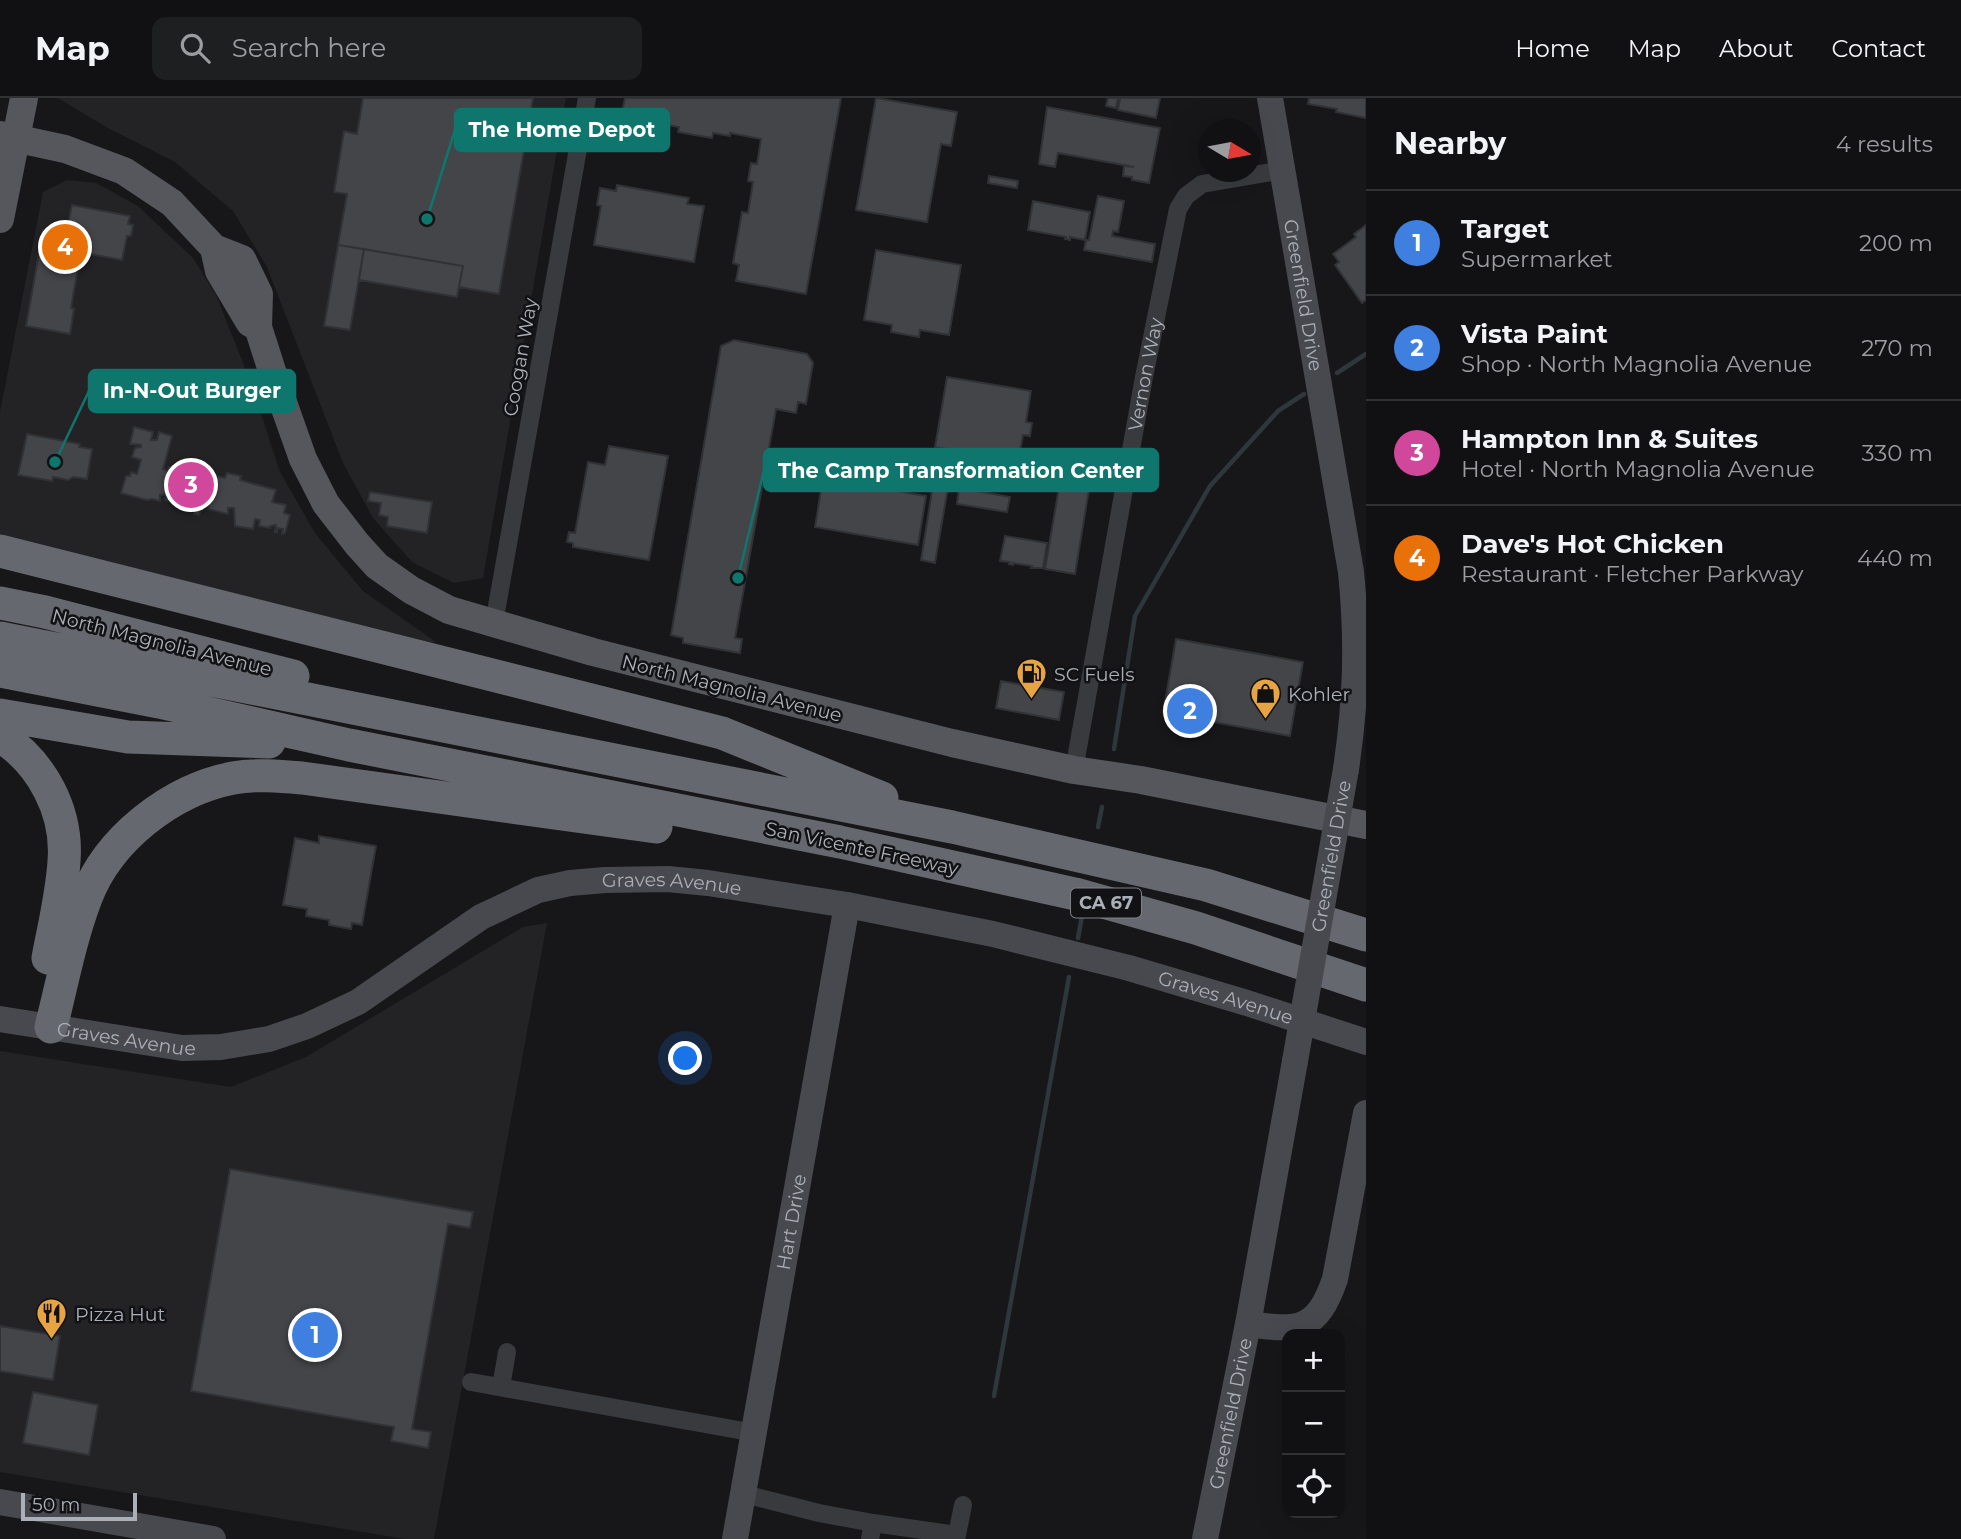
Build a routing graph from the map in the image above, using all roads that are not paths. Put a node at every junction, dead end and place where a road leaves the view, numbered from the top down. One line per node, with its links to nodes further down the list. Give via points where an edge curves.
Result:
1 (23, 98): 4 (main road)
2 (587, 98): 9 (street, Coogan Way)
3 (1270, 98): 5 (main road)
4 (8, 136): 6 (main road); 9 (main road, North Magnolia Avenue, via 93,158 124,171 172,203 214,248 219,271 250,323 258,327 303,459 326,504 377,566 449,610)
5 (1283, 170): 16 (street, Vernon Way, via 1202,184 1185,196 1178,209); 27 (main road, Greenfield Drive, bridge, via 1345,536 1356,677 1346,769)
6 (0, 219)
7 (0, 551): 18 (highway, via 722,733)
8 (0, 603): 15 (highway, North Magnolia Avenue)
9 (494, 623): 16 (main road, North Magnolia Avenue, via 810,709)
10 (0, 638): 15 (highway)
11 (0, 671): 14 (highway)
12 (0, 715): 14 (highway, via 128,737)
13 (0, 736): 24 (highway, via 39,773 53,796 61,824 65,858)
14 (349, 745): 19 (highway, San Vicente Freeway / CA 67)
15 (648, 768): 18 (highway, San Vicente Freeway / CA 67)
16 (1074, 770): 17 (main road, North Magnolia Avenue)
17 (1366, 825)
18 (952, 827): 21 (highway, San Vicente Freeway / CA 67, via 1206,885)
19 (840, 842): 22 (highway, San Vicente Freeway / CA 67, via 1075,894 1196,928); 24 (highway, via 652,826 302,778 232,778 179,798 121,842 102,866 86,897)
20 (847, 905): 24 (main road, Graves Avenue, via 668,879 570,883 538,890 481,917 358,1002 269,1039 182,1048); 25 (main road, Graves Avenue, via 993,934 1129,968); 31 (main road, Hart Drive)
21 (1366, 935)
22 (1366, 985)
23 (0, 1018): 24 (main road, Graves Avenue)
24 (43, 1026)
25 (1366, 1042)
26 (1366, 1113): 27 (main road, via 1335,1279 1325,1304 1314,1318 1296,1326)
27 (1248, 1324): 38 (main road, Greenfield Drive)
28 (507, 1352): 30 (street)
29 (471, 1382): 30 (street)
30 (501, 1387): 31 (street)
31 (755, 1433): 32 (main road, Hart Drive)
32 (744, 1494): 35 (street); 37 (main road, Hart Drive)
33 (0, 1502): 36 (main road)
34 (963, 1505): 35 (street, via 957,1535)
35 (871, 1531)
36 (214, 1539)
37 (736, 1539)
38 (1205, 1539)

